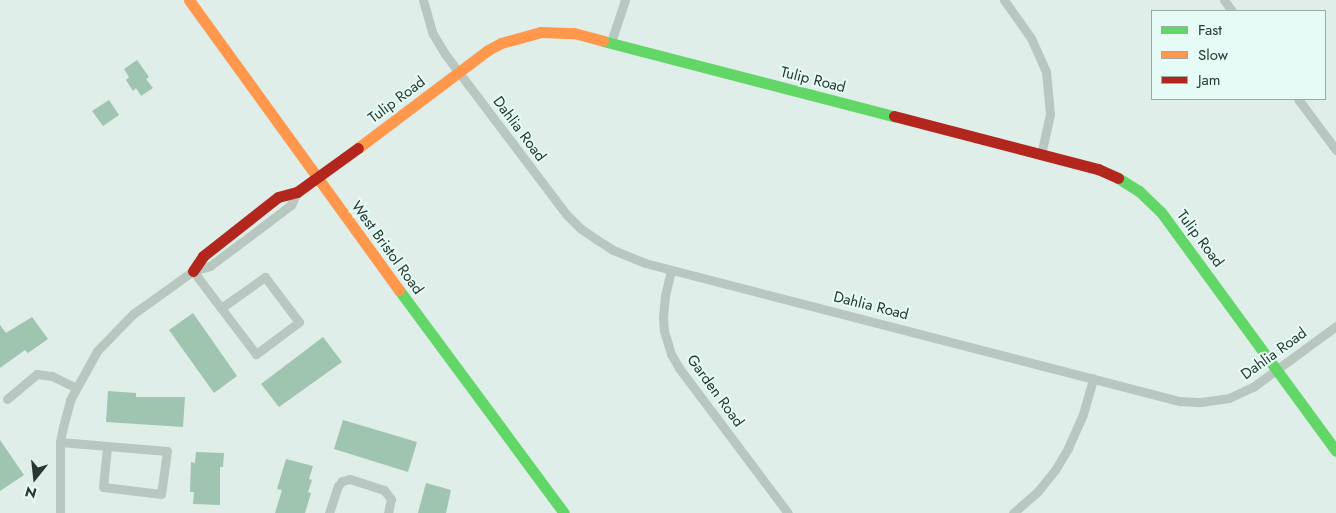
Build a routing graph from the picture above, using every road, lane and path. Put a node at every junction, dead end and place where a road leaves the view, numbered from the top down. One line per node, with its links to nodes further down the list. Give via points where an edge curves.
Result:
1 (189, 0): 10 (street, West Bristol Road)
2 (423, 0): 6 (street, Dahlia Road, via 433,34)
3 (625, 0): 5 (street)
4 (1004, 0): 9 (street, via 1031,38 1046,71 1050,114)
5 (611, 42): 6 (street, Tulip Road, via 556,31 534,33 495,46); 9 (street, Tulip Road)
6 (458, 72): 10 (street, Tulip Road); 11 (street, Dahlia Road, via 553,198 580,228 613,250)
7 (1299, 100): 8 (street)
8 (1336, 150)
9 (1041, 154): 15 (street, Tulip Road, via 1098,169 1139,191 1171,225)
10 (318, 179): 12 (street, Tulip Road, via 297,192 278,198 203,256); 22 (street, West Bristol Road)
11 (671, 270): 16 (street, Dahlia Road); 26 (street, Garden Road, via 664,317 671,354)
12 (193, 271): 13 (street); 17 (street, Tulip Road, via 111,334 90,359)
13 (221, 308): 13 (street, via 265,277 299,322 256,354)
14 (1336, 326): 15 (street, Dahlia Road)
15 (1278, 369): 16 (street, Dahlia Road, via 1242,393 1201,402 1179,400); 21 (street, Tulip Road)
16 (1094, 378): 27 (street, via 1078,428 1064,455 1038,491)
17 (75, 387): 18 (street, via 52,376 37,374); 19 (street, Tulip Road)
18 (7, 399)
19 (60, 442): 20 (street); 23 (street, Tulip Road)
20 (107, 447): 20 (street, via 167,451 161,494 103,487)
21 (1336, 451)
22 (559, 511)
23 (60, 513)
24 (329, 513): 25 (street, via 338,486 350,479 384,490 391,499)
25 (388, 513)
26 (788, 513)
27 (1013, 513)

